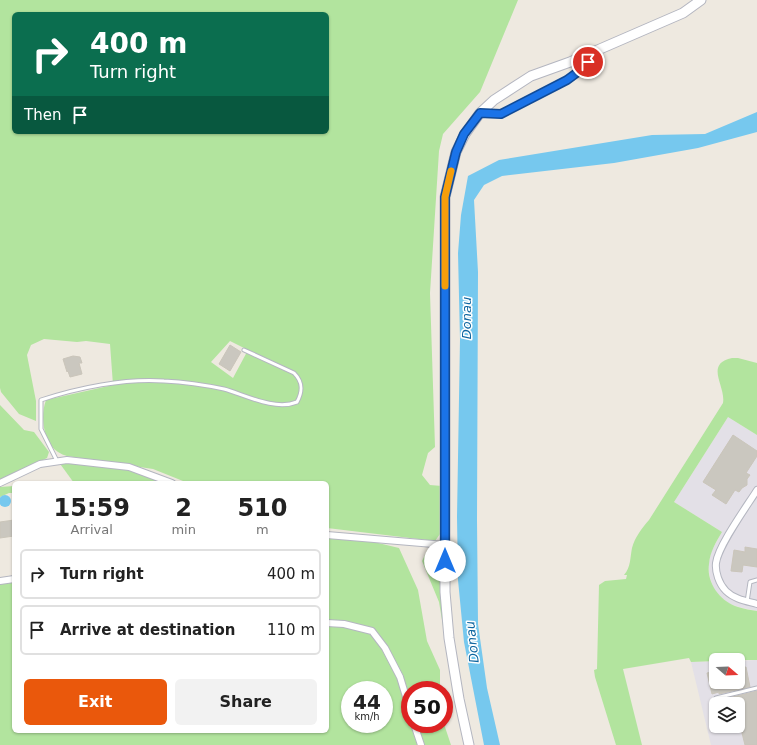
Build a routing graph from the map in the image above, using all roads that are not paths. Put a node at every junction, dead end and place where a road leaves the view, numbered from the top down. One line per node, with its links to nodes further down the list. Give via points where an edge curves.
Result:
1 (701, 0): 2 (main road, via 683,13)
2 (594, 52): 3 (main road, via 531,76 494,100); 3 (lane, via 586,66 567,80 501,114)
3 (480, 113): 10 (main road, via 464,134 456,152 445,197)
4 (244, 350): 5 (lane, via 294,373 302,387 297,402 290,404 260,401 223,389 163,381 126,380 60,394 41,400 41,429)
5 (58, 461): 6 (street, via 129,467); 7 (street, via 40,464)
6 (167, 481)
7 (0, 483)
8 (757, 490): 14 (street, via 722,546 716,562 717,576 726,591)
9 (329, 535): 10 (street)
10 (445, 545): 22 (main road, via 449,638)
11 (12, 579): 13 (street)
12 (757, 580): 14 (lane, via 750,582)
13 (0, 581)
14 (747, 602): 15 (street)
15 (757, 604)
16 (329, 623): 17 (street, via 372,631 385,648)
17 (401, 681)
18 (757, 688): 19 (lane)
19 (720, 697)
20 (417, 733): 21 (street)
21 (421, 745)
22 (470, 745)

